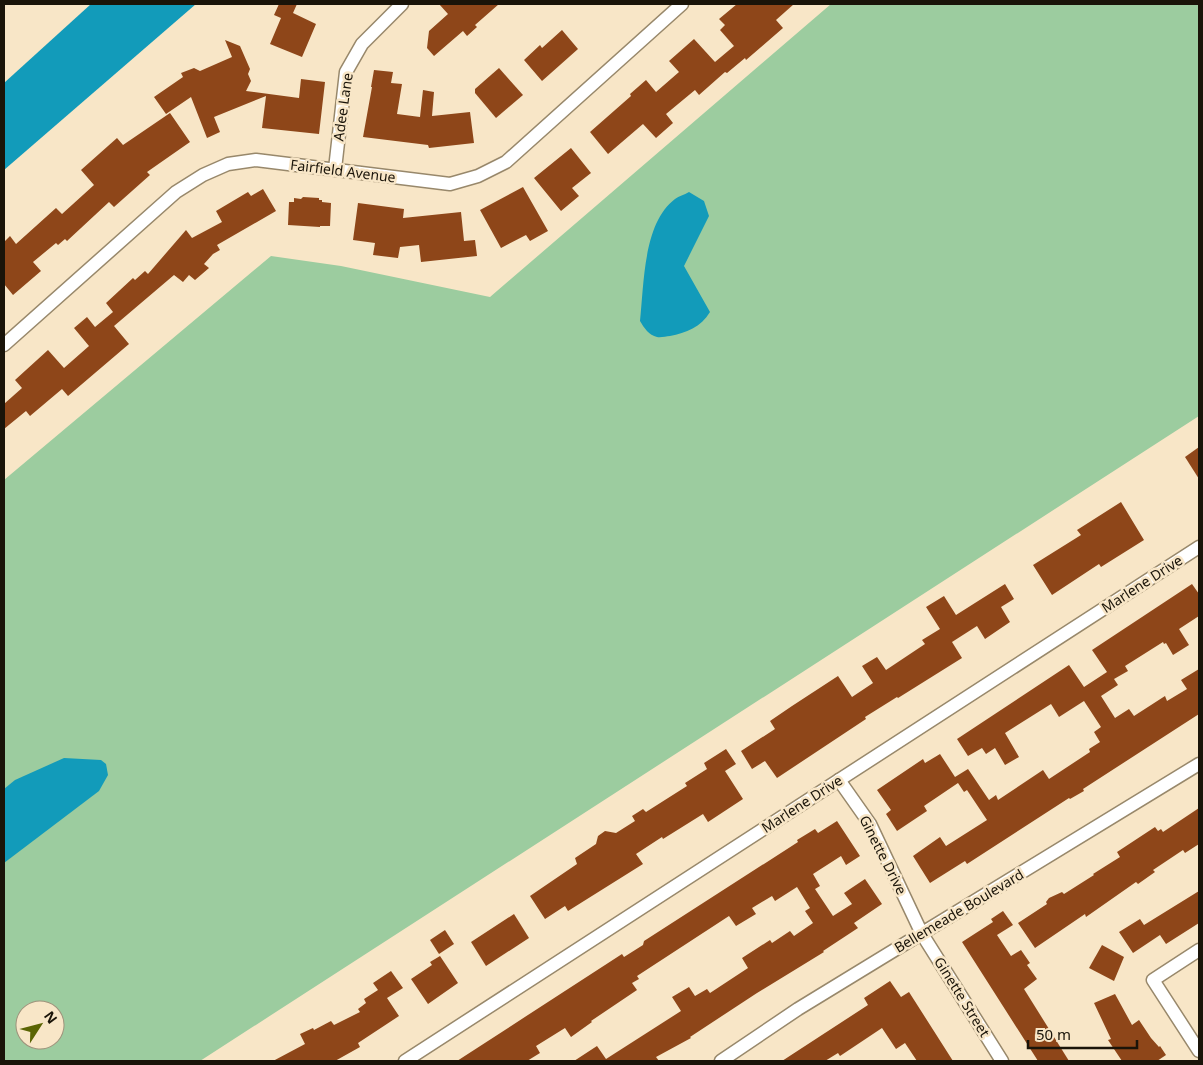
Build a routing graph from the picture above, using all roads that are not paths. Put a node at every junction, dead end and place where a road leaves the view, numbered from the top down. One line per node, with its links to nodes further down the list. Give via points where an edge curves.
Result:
1 (402, 4): 3 (street, Adee Lane, via 362,44 346,72)
2 (682, 4): 3 (street, Fairfield Avenue, via 506,162 478,176 450,184)
3 (335, 169): 4 (street, Fairfield Avenue, via 256,160 228,164 203,175 176,192)
4 (4, 345)
5 (1199, 547): 7 (street, Marlene Drive)
6 (1199, 764): 8 (street, Bellemeade Boulevard)
7 (839, 780): 8 (street, Ginette Drive, via 870,824); 11 (street, Marlene Drive)
8 (922, 934): 12 (street, Bellemeade Boulevard); 13 (street, Ginette Street)
9 (1199, 950): 10 (street, via 1153,980)
10 (1199, 1051)
11 (405, 1061)
12 (721, 1061)
13 (1002, 1061)

